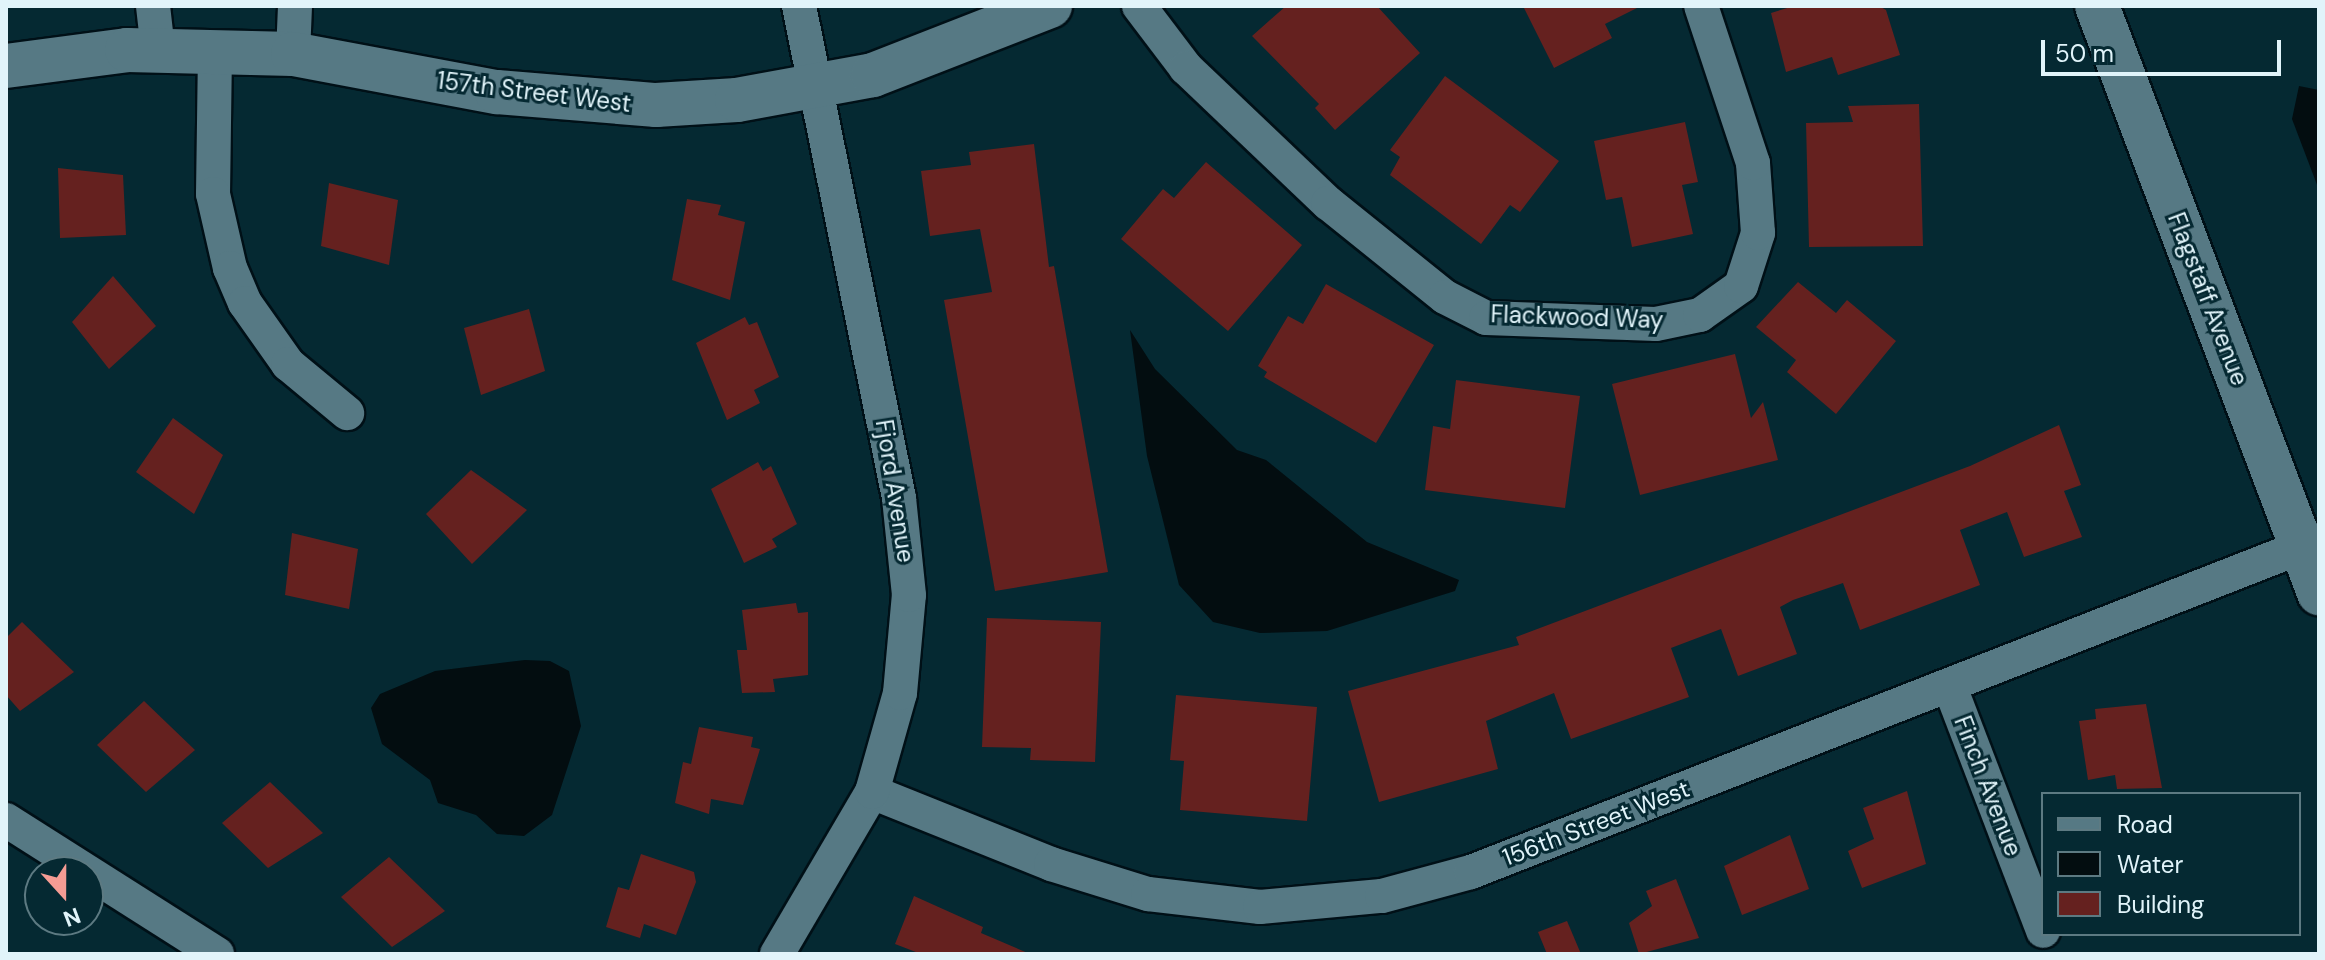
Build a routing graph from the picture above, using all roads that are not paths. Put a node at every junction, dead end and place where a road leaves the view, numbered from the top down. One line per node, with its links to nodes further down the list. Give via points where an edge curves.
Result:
1 (153, 6): 8 (street)
2 (295, 6): 10 (street)
3 (799, 6): 12 (street, Fjord Avenue)
4 (1050, 6): 12 (street, 157th Street West, via 903,67)
5 (1139, 6): 6 (street, Flackwood Way, via 1186,68 1328,203 1445,297 1486,318 1656,324 1700,315 1741,286 1758,233 1753,163)
6 (1701, 6)
7 (2097, 6): 14 (street, Flagstaff Avenue)
8 (158, 50): 9 (street, 157th Street West); 11 (street, 157th Street West)
9 (215, 51): 10 (street, 157th Street West); 13 (street, via 213,194 230,268 245,303 288,364)
10 (293, 54): 12 (street, 157th Street West, via 578,102 669,104)
11 (6, 66)
12 (816, 87): 17 (street, Fjord Avenue, via 907,551 903,679)
13 (347, 413)
14 (2311, 543): 15 (street, Flagstaff Avenue); 16 (street, 156th Street West)
15 (2319, 593)
16 (1950, 687): 17 (street, 156th Street West, via 1471,872 1382,896 1311,906 1219,905 1119,887); 19 (street, Finch Avenue)
17 (872, 792): 21 (street, Fjord Avenue)
18 (6, 820): 20 (street)
19 (2041, 924)
20 (217, 954)
21 (777, 954)

